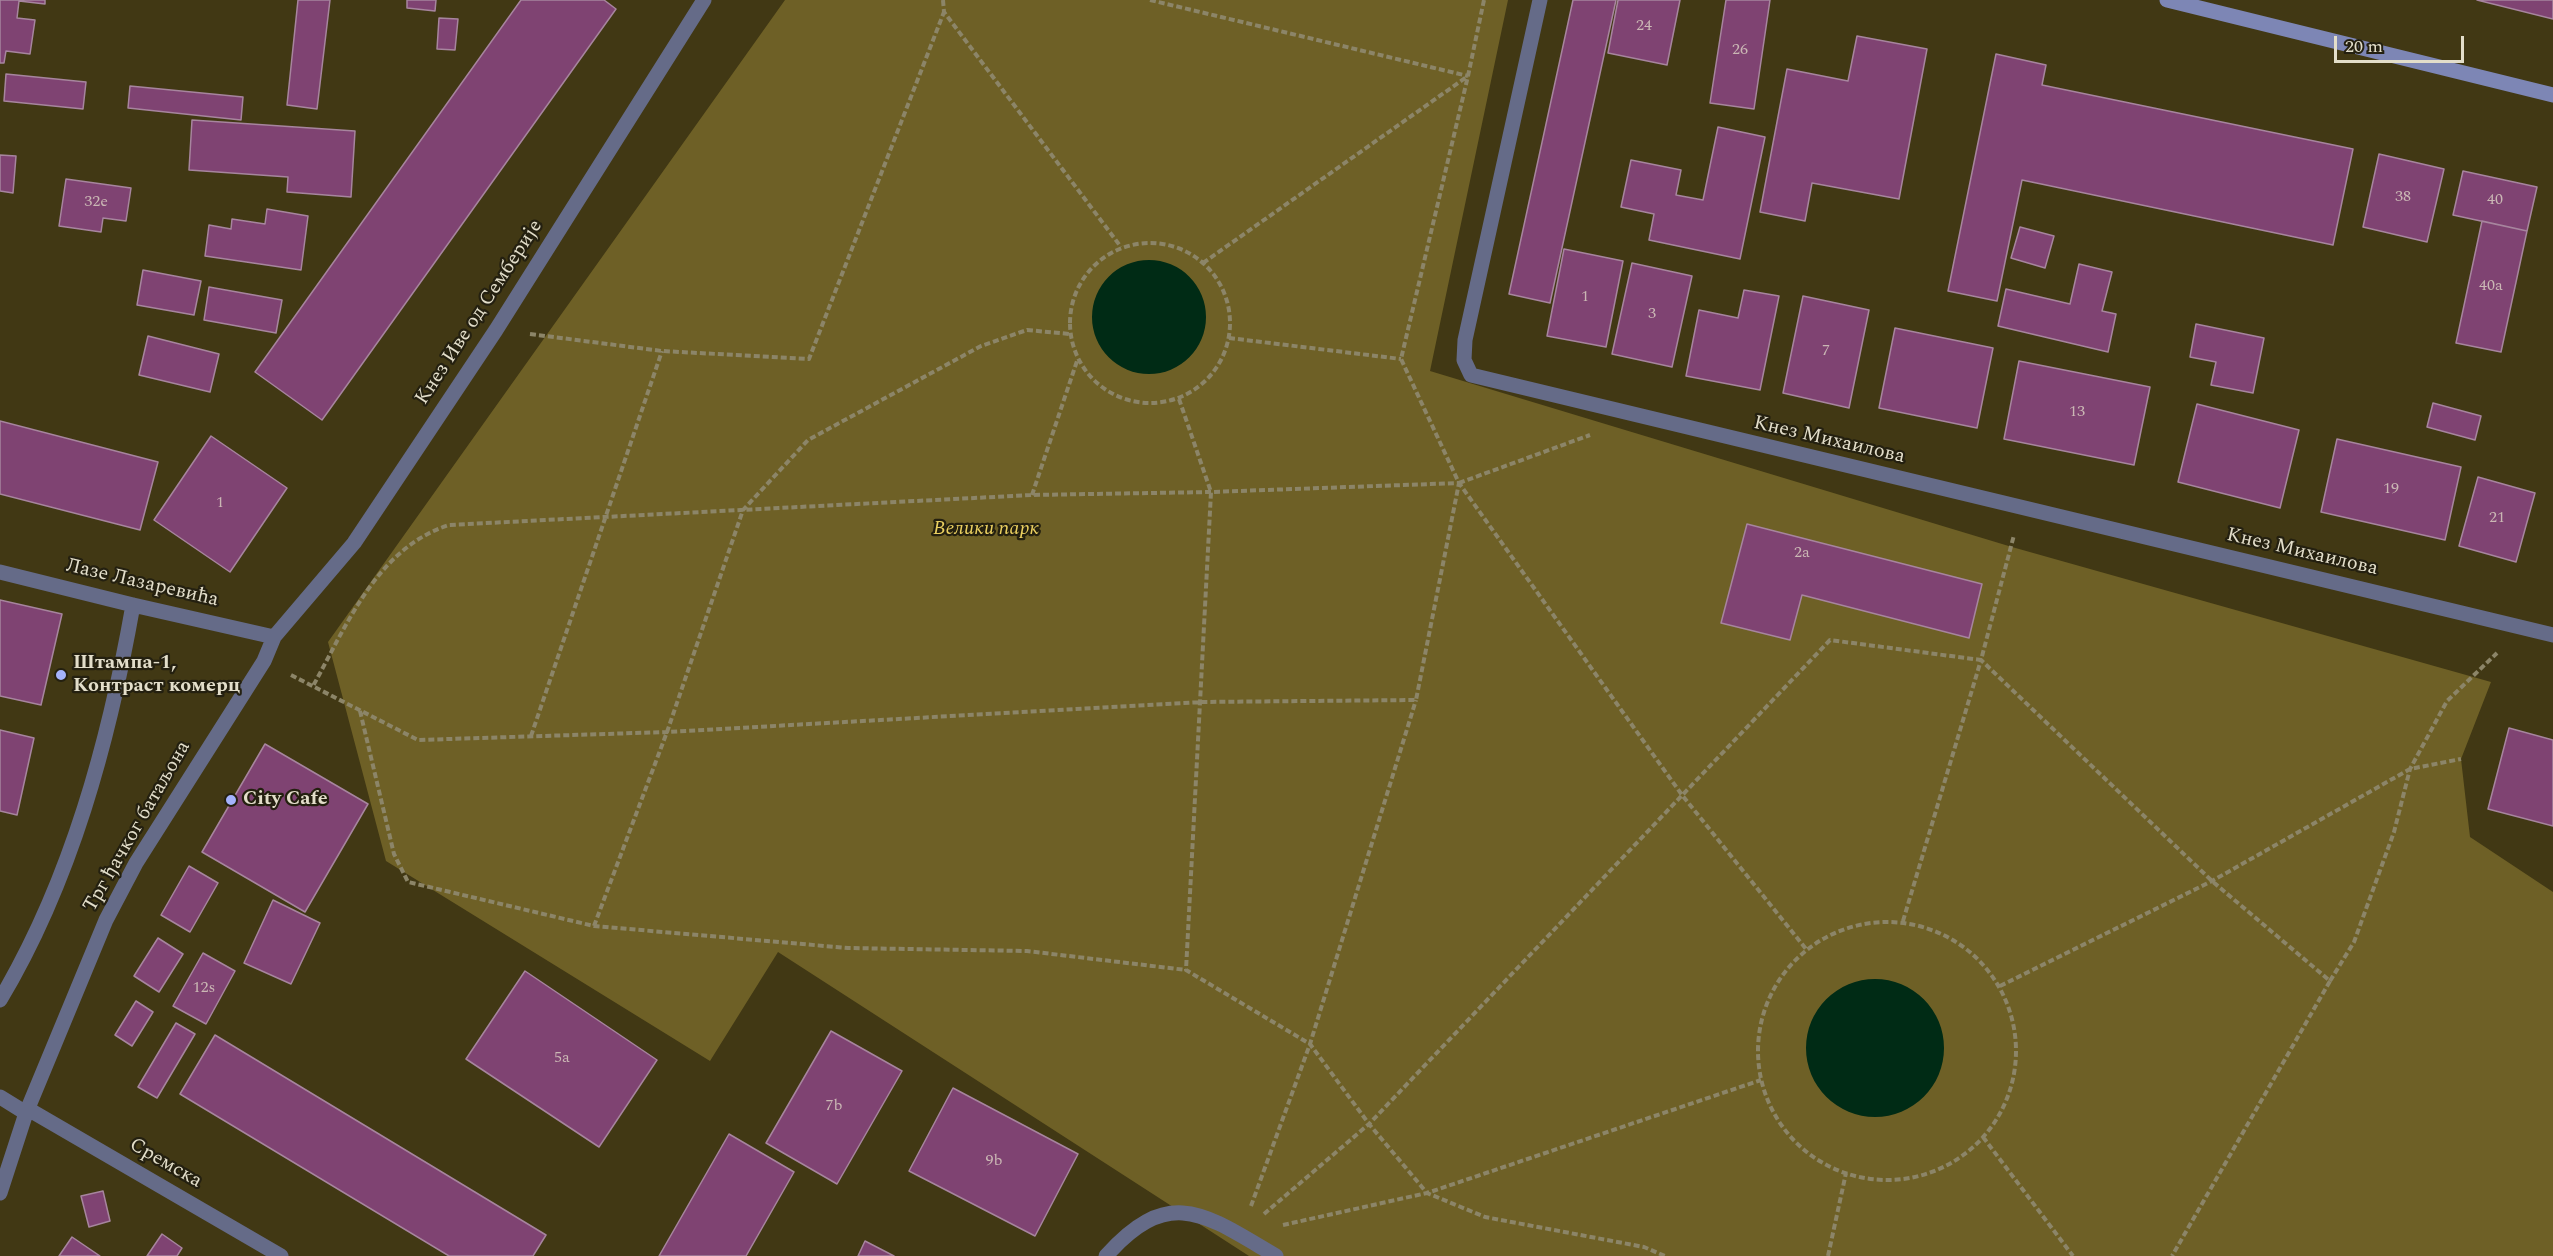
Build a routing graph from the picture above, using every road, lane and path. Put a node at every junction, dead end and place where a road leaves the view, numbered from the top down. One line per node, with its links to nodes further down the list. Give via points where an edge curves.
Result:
1 (704, 0): 12 (street, Кнез Иве од Семберије)
2 (943, 0): 7 (path)
3 (1150, 0): 8 (path)
4 (1484, 0): 8 (path)
5 (1540, 0): 19 (street, Кнез Михаилова, via 1465,340 1466,369 1477,378)
6 (2168, 0): 9 (main road)
7 (944, 12): 10 (path); 15 (path, via 809,359)
8 (1468, 76): 11 (path); 16 (path)
9 (2553, 95)
10 (1121, 247): 11 (path, via 1165,244); 13 (path, via 1098,260 1081,281 1071,306)
11 (1203, 262): 14 (path, via 1221,285 1230,310)
12 (496, 330): 15 (path); 30 (street, Кнез Иве од Семберије, via 354,543)
13 (1070, 334): 17 (path); 24 (path, via 1027,330 981,346 808,440)
14 (1229, 338): 16 (path); 18 (path, via 1220,365 1202,386)
15 (662, 351): 25 (path)
16 (1401, 359): 20 (path)
17 (1077, 360): 18 (path, via 1107,392 1127,401 1153,404); 22 (path)
18 (1179, 399): 21 (path)
19 (1640, 417): 20 (path); 23 (street, Кнез Михаилова)
20 (1459, 483): 21 (path); 34 (path); 41 (path)
21 (1211, 492): 22 (path); 35 (path)
22 (1032, 495): 24 (path)
23 (2022, 508): 28 (street, Кнез Михаилова); 31 (path)
24 (743, 510): 25 (path); 37 (path)
25 (605, 518): 33 (path, via 449,525 430,531 379,573); 38 (path)
26 (0, 572): 27 (street, Лазе Лазаревића)
27 (133, 605): 30 (street, Лазе Лазаревића); 49 (street, via 118,690 74,842 16,973)
28 (2524, 628): 29 (street, Кнез Михаилова); 40 (path, via 2447,701)
29 (2553, 635)
30 (274, 637): 32 (street, Трг ђачког батаљона)
31 (1981, 660): 41 (path, via 1830,640); 42 (path); 43 (path)
32 (264, 661): 33 (path); 53 (street, Трг ђачког батаљона, via 136,863 111,911)
33 (313, 686): 36 (path)
34 (1416, 700): 35 (path); 50 (path)
35 (1201, 702): 37 (path); 46 (path)
36 (360, 711): 38 (path, via 418,740); 44 (path, via 394,854 408,882)
37 (667, 732): 38 (path); 44 (path)
38 (531, 736)
39 (2461, 759): 40 (path)
40 (2410, 769): 42 (path); 47 (path, via 2394,832 2354,942)
41 (1682, 795): 45 (path); 54 (path)
42 (2212, 881): 47 (path); 48 (path)
43 (1903, 921): 45 (path, via 1858,924); 48 (path, via 1941,933 1974,955)
44 (594, 926): 46 (path, via 848,948 1027,951)
45 (1806, 949): 51 (path, via 1782,976 1765,1008 1758,1044)
46 (1186, 970): 50 (path)
47 (2330, 981): 66 (path)
48 (2000, 986): 55 (path, via 2013,1024 2016,1064 2006,1103)
49 (0, 1000)
50 (1310, 1044): 54 (path); 59 (path)
51 (1761, 1080): 56 (path, via 1778,1120 1807,1153); 58 (path)
52 (0, 1097): 53 (street)
53 (27, 1111): 57 (street, Трг ђачког батаљона); 60 (street, Сремска)
54 (1369, 1124): 58 (path); 59 (path)
55 (1983, 1137): 56 (path, via 1954,1161 1920,1176 1883,1180); 65 (path)
56 (1846, 1173): 64 (path)
57 (0, 1193)
58 (1426, 1193): 59 (path); 63 (path, via 1485,1217 1644,1247)
59 (1240, 1235): 61 (street, via 1198,1216 1165,1214 1131,1230); 62 (street)
60 (281, 1256)
61 (1106, 1256)
62 (1276, 1256)
63 (1665, 1256)
64 (1828, 1256)
65 (2073, 1256)
66 (2172, 1256)

